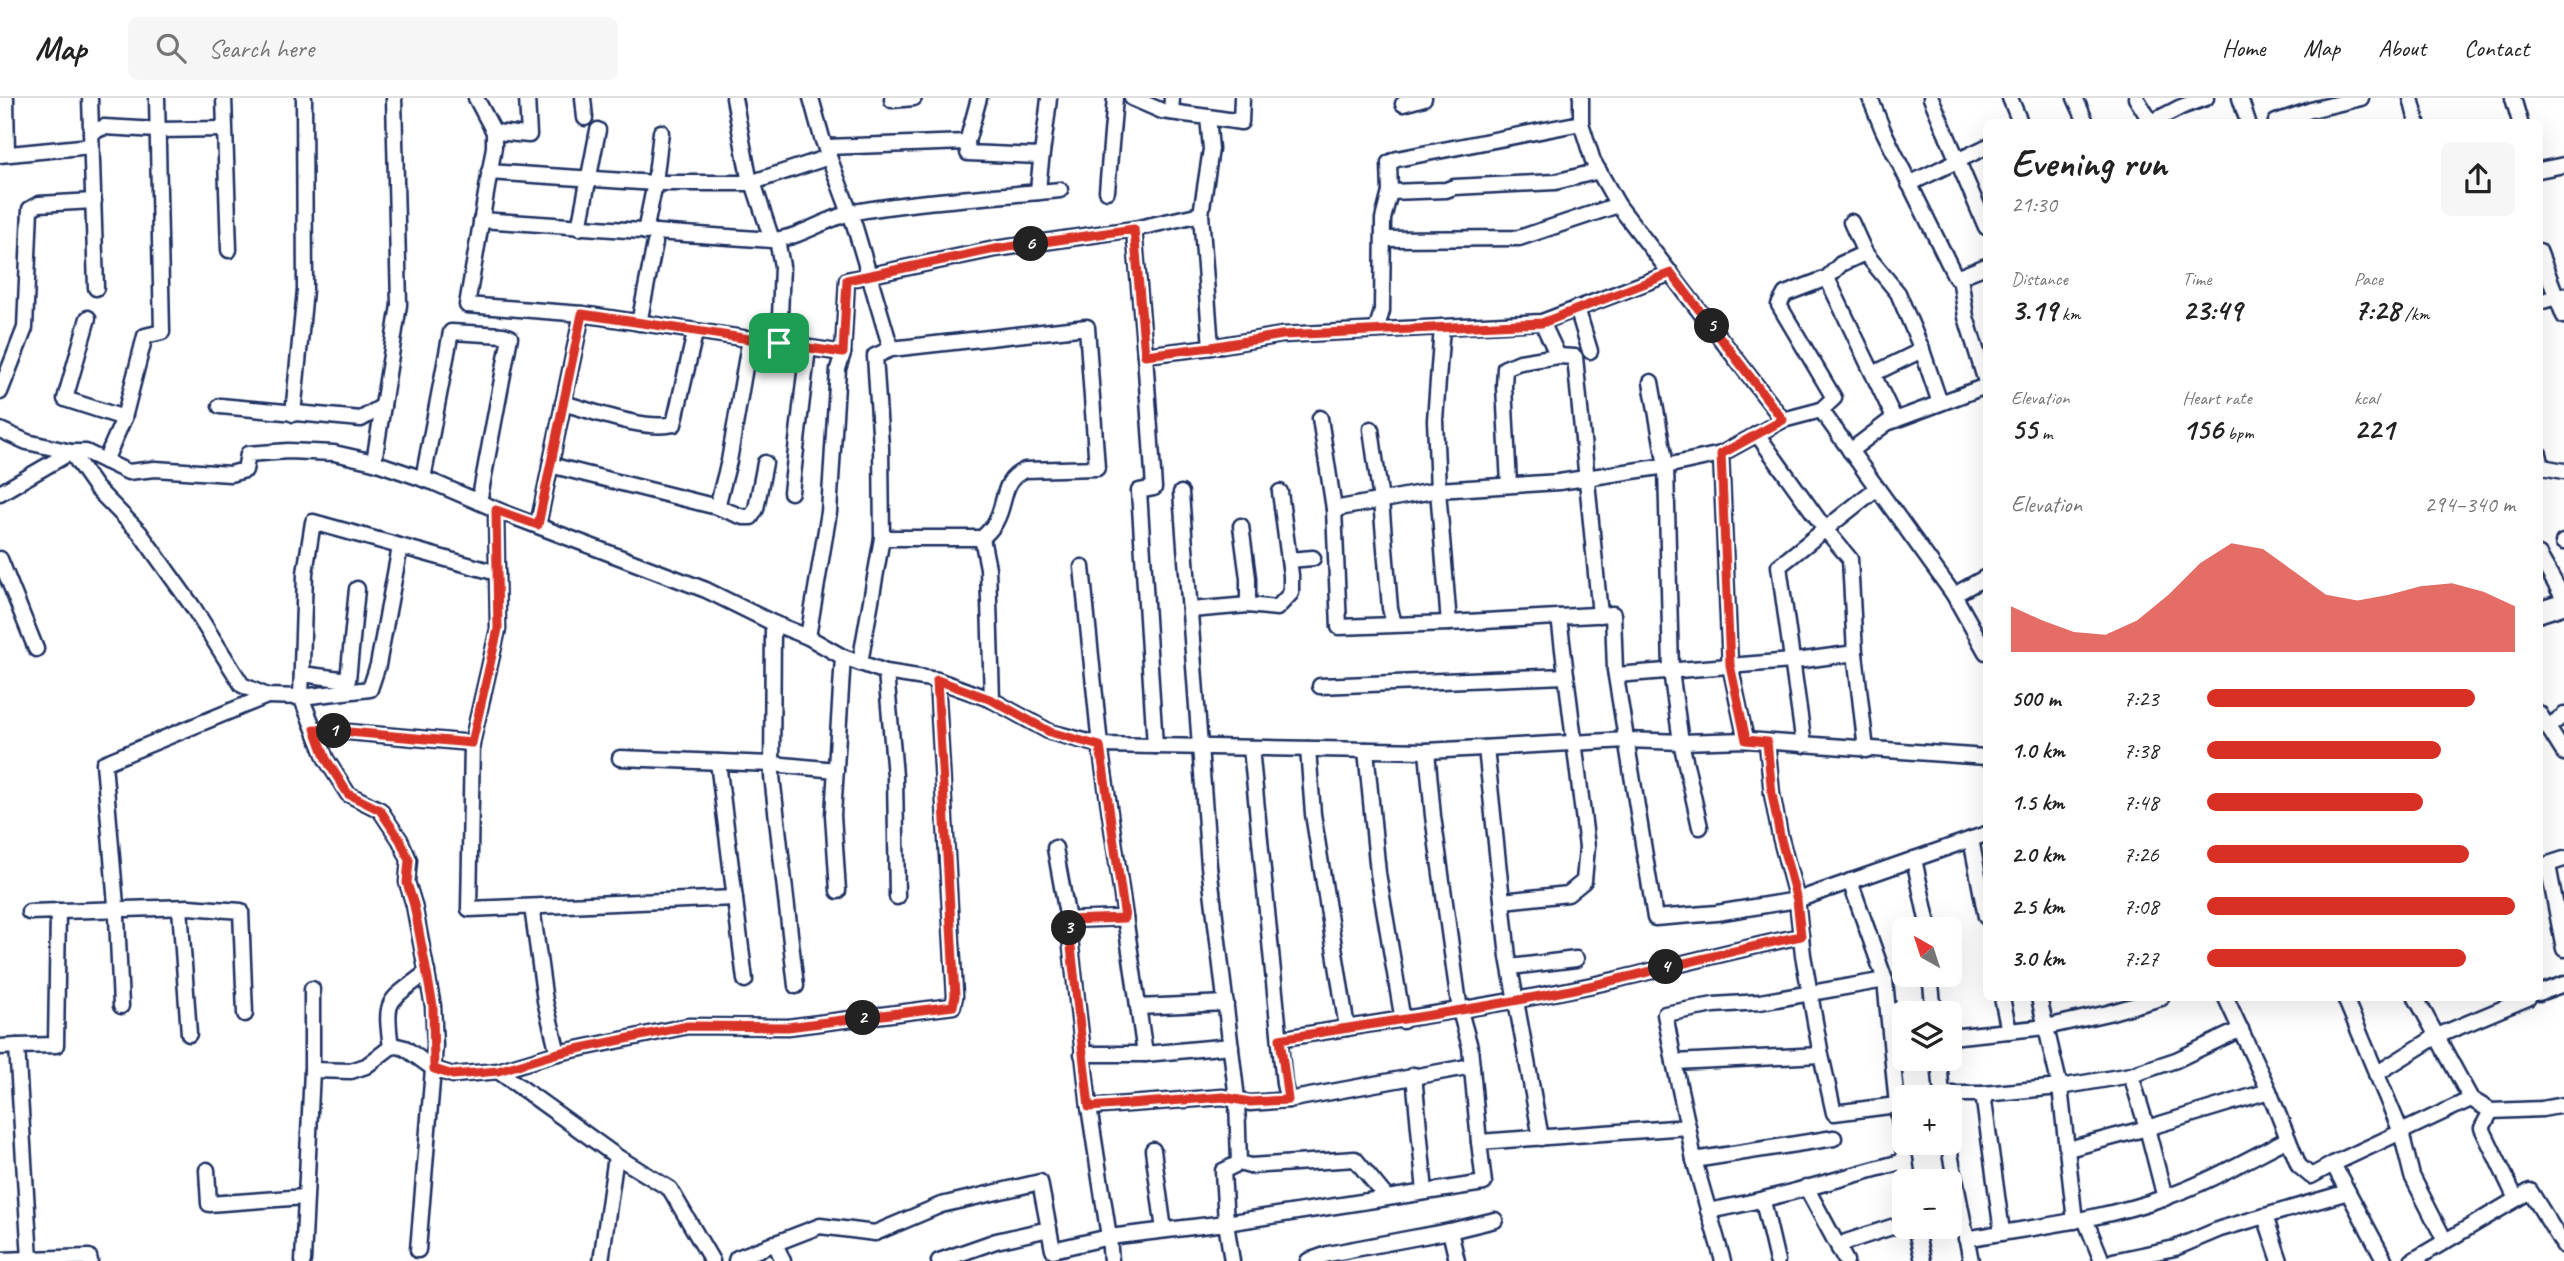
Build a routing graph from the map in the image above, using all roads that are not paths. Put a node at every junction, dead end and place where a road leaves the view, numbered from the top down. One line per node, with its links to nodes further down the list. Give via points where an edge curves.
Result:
1 (6, 98): 54 (street)
2 (90, 98): 50 (street)
3 (157, 98): 46 (street)
4 (224, 98): 45 (street)
5 (304, 98): 121 (street, via 305,290)
6 (394, 98): 119 (street, via 399,305)
7 (476, 98): 48 (street)
8 (527, 98): 48 (street, via 529,135)
9 (583, 98): 35 (street)
10 (733, 98): 62 (street)
11 (811, 98): 53 (street)
12 (892, 98): 13 (street)
13 (914, 98)
14 (979, 98): 51 (street)
15 (1049, 98): 55 (street, via 1045,147)
16 (1115, 98): 66 (street)
17 (1132, 98): 33 (street, via 1162,111)
18 (1242, 98): 34 (street, via 1241,121)
19 (1424, 98): 31 (street)
20 (1581, 98): 44 (street)
21 (1870, 98): 64 (street)
22 (1931, 98): 56 (street)
23 (2010, 98): 36 (street)
24 (2075, 98): 37 (street)
25 (2136, 98): 38 (street)
26 (2206, 98): 39 (street)
27 (2240, 98): 40 (street)
28 (2361, 98): 32 (street)
29 (2411, 98): 42 (street)
30 (2513, 98): 43 (street)
31 (1403, 104)
32 (2309, 104): 41 (street)
33 (1171, 105): 34 (street)
34 (1208, 117): 72 (street, via 1211,149)
35 (585, 118)
36 (2019, 119)
37 (2085, 119)
38 (2150, 119)
39 (2158, 119)
40 (2247, 119)
41 (2282, 119)
42 (2416, 119)
43 (2519, 119)
44 (1581, 123): 59 (street); 67 (street, via 1397,159 1389,163)
45 (224, 129): 46 (street); 81 (street)
46 (158, 130): 50 (street, via 104,127); 122 (street, via 162,332 145,336)
47 (598, 130): 61 (street)
48 (495, 132): 60 (street)
49 (662, 132): 63 (street)
50 (91, 140): 54 (street); 69 (street)
51 (967, 142): 53 (street); 55 (street, via 968,153)
52 (1983, 148): 56 (street)
53 (828, 152): 62 (street); 71 (street)
54 (4, 155)
55 (1040, 156): 68 (street)
56 (1958, 160): 64 (street); 74 (street)
57 (2564, 165): 58 (street)
58 (2543, 169)
59 (1599, 171): 67 (street, via 1555,182); 70 (street)
60 (489, 172): 61 (street); 73 (street)
61 (589, 178): 63 (street); 76 (street)
62 (752, 182): 63 (street); 80 (street)
63 (655, 183): 78 (street)
64 (1909, 184): 87 (street, via 1956,278)
65 (1060, 190): 68 (street)
66 (1107, 191)
67 (1390, 191): 79 (street)
68 (1038, 192): 71 (street)
69 (94, 201): 89 (street); 115 (street, via 39,204 30,209 24,328)
70 (1618, 205): 79 (street, via 1519,238); 85 (street)
71 (850, 213): 80 (street); 86 (street)
72 (1201, 214): 77 (street); 103 (street)
73 (481, 220): 76 (street); 93 (street, via 467,305)
74 (1983, 221)
75 (1851, 222): 82 (street)
76 (579, 228): 78 (street)
77 (1134, 229): 86 (street, via 995,249); 109 (street)
78 (650, 238): 80 (street); 96 (street)
79 (1384, 239): 99 (street, via 1382,311)
80 (774, 240): 102 (street, via 782,266)
81 (229, 250)
82 (1865, 253): 88 (street, via 1841,264); 106 (street, via 1898,293)
83 (2543, 260): 90 (street)
84 (1983, 267): 87 (street)
85 (1671, 273): 92 (street); 124 (street)
86 (869, 275): 105 (street); 108 (street, via 847,280)
87 (1960, 277): 112 (street)
88 (1827, 278): 111 (street); 120 (street, via 1785,294 1779,305 1833,398)
89 (96, 288)
90 (2560, 296): 91 (street); 94 (street)
91 (2543, 301)
92 (1577, 308): 97 (street); 107 (street)
93 (582, 314): 96 (street); 116 (street)
94 (2564, 316)
95 (88, 318): 122 (street, via 65,399)
96 (639, 323): 100 (street)
97 (1542, 323): 98 (street); 110 (street)
98 (1443, 327): 99 (street); 144 (street, via 1436,420)
99 (1376, 330): 103 (street, via 1282,335)
100 (695, 333): 101 (street); 116 (street, via 674,424 635,422)
101 (750, 338): 102 (street); 151 (street)
102 (779, 343): 104 (street)
103 (1211, 347): 109 (street)
104 (808, 348): 108 (street); 145 (street)
105 (891, 349): 157 (street, via 875,356); 158 (street, via 1087,327 1097,468 1014,474 998,519)
106 (1922, 350): 111 (street); 117 (street)
107 (1590, 351)
108 (843, 353): 178 (street, via 838,369 829,512)
109 (1145, 355): 208 (street, via 1154,488 1139,491)
110 (1558, 356): 140 (street, via 1575,357); 142 (street, via 1505,368)
111 (1875, 373): 125 (street)
112 (1983, 374)
113 (1651, 382): 136 (street)
114 (1983, 385): 117 (street)
115 (0, 392)
116 (563, 403): 135 (street)
117 (1940, 403): 125 (street)
118 (220, 406): 121 (street)
119 (383, 406): 121 (street, via 361,419); 133 (street)
120 (1821, 410): 124 (street); 129 (street)
121 (293, 414)
122 (124, 418): 132 (street)
123 (1320, 418): 152 (street)
124 (1783, 420): 128 (street)
125 (1895, 420): 129 (street)
126 (1371, 429): 149 (street)
127 (0, 430): 130 (street, via 26,442)
128 (1757, 434): 131 (street); 156 (street)
129 (1850, 451): 143 (street)
130 (71, 452): 132 (street, via 86,452); 147 (street); 193 (street, via 96,488 140,533 242,685)
131 (1721, 454): 136 (street); 185 (street)
132 (105, 461): 133 (street, via 128,472 155,469 230,474 245,470 248,454 334,453)
133 (374, 462): 141 (street)
134 (765, 463): 151 (street, via 751,517)
135 (550, 465): 151 (street); 154 (street)
136 (1666, 466): 140 (street); 186 (street)
137 (2543, 467): 138 (street)
138 (2561, 470): 139 (street)
139 (2543, 477)
140 (1586, 478): 142 (street); 173 (street)
141 (423, 479): 150 (street); 150 (street, via 452,332 510,337)
142 (1509, 485): 144 (street)
143 (1877, 488): 156 (street); 168 (street)
144 (1438, 490): 149 (street); 176 (street)
145 (792, 492)
146 (1280, 492): 162 (street)
147 (0, 493)
148 (1181, 493): 171 (street)
149 (1381, 501): 152 (street); 177 (street)
150 (479, 502): 153 (street)
151 (717, 507)
152 (1334, 509): 177 (street, via 1339,626)
153 (496, 510): 154 (street); 165 (street)
154 (538, 525): 175 (street, via 706,590)
155 (1241, 526): 170 (street)
156 (1825, 529): 181 (street, via 1850,559); 183 (street, via 1779,566)
157 (882, 538): 158 (street); 184 (street)
158 (982, 538): 195 (street, via 988,568)
159 (400, 547): 165 (street); 188 (street, via 313,522 305,573); 194 (street, via 370,689)
160 (1312, 558): 162 (street)
161 (0, 559): 180 (street)
162 (1289, 560): 170 (street, via 1291,593 1277,608)
163 (2543, 563): 169 (street)
164 (1082, 567): 207 (street)
165 (497, 573): 204 (street, via 498,629)
166 (1983, 580): 168 (street)
167 (357, 589): 188 (street, via 348,680)
168 (1954, 595): 179 (street)
169 (2564, 602): 172 (street)
170 (1248, 605): 171 (street)
171 (1191, 610): 209 (street)
172 (2543, 610)
173 (1600, 615): 174 (street); 190 (street, via 1613,614)
174 (1559, 617): 176 (street); 189 (street)
175 (773, 623): 178 (street); 220 (street)
176 (1449, 623): 177 (street)
177 (1394, 624)
178 (808, 637): 182 (street)
179 (1983, 647)
180 (36, 649)
181 (1855, 653): 183 (street); 214 (street)
182 (843, 657): 184 (street); 221 (street)
183 (1793, 661): 185 (street); 206 (street)
184 (860, 663): 187 (street)
185 (1730, 665): 186 (street); 201 (street)
186 (1671, 671): 190 (street); 202 (street)
187 (886, 672): 191 (street); 231 (street, via 895,776)
188 (302, 674): 194 (street)
189 (1566, 676): 192 (street); 205 (street)
190 (1616, 676): 200 (street)
191 (937, 680): 195 (street); 285 (street, via 953,1006 788,1027 688,1026)
192 (1320, 686)
193 (267, 696): 194 (street); 238 (street, via 103,763)
194 (301, 697): 199 (street)
195 (992, 700): 207 (street, via 1050,732)
196 (2564, 715): 198 (street)
197 (2543, 719): 198 (street)
198 (2548, 727): 216 (street)
199 (315, 729): 204 (street); 249 (street, via 326,759 348,794 380,810 400,840 409,860 407,883)
200 (1628, 740): 202 (street); 205 (street); 233 (street, via 1655,918)
201 (1746, 740): 202 (street); 203 (street)
202 (1682, 742): 222 (street)
203 (1767, 742): 206 (street); 233 (street, via 1772,794)
204 (472, 743): 236 (street, via 469,909)
205 (1573, 743): 211 (street); 234 (street, via 1587,847 1584,881 1568,894)
206 (1804, 745): 214 (street)
207 (1100, 746): 208 (street); 242 (street)
208 (1155, 746): 209 (street)
209 (1200, 747): 210 (street); 266 (street)
210 (1251, 748): 212 (street); 280 (street)
211 (1486, 748): 215 (street); 234 (street)
212 (1308, 749): 213 (street); 274 (street, via 1313,814)
213 (1366, 750): 215 (street); 272 (street, via 1378,873)
214 (1866, 750): 217 (street)
215 (1427, 751): 269 (street)
216 (2564, 753)
217 (1983, 757)
218 (620, 758): 219 (street)
219 (718, 762): 220 (street); 232 (street)
220 (772, 764): 221 (street); 253 (street)
221 (836, 769): 230 (street, via 833,815)
222 (1700, 827)
223 (1983, 835): 224 (street)
224 (1970, 839): 226 (street); 235 (street)
225 (1055, 848): 243 (street)
226 (1914, 859): 229 (street); 241 (street)
227 (2564, 859): 228 (street)
228 (2544, 866): 244 (street)
229 (1850, 881): 233 (street); 251 (street)
230 (838, 891)
231 (897, 897)
232 (735, 898): 236 (street); 250 (street)
233 (1797, 900): 245 (street)
234 (1503, 901): 248 (street)
235 (1983, 902)
236 (532, 907): 285 (street, via 545,1001)
237 (180, 908): 238 (street); 271 (street, via 241,911); 277 (street)
238 (116, 909): 239 (street); 267 (street)
239 (58, 911): 240 (street); 281 (street, via 56,1045)
240 (29, 912)
241 (1926, 917)
242 (1125, 918): 243 (street); 268 (street)
243 (1068, 920): 286 (street)
244 (2562, 928): 246 (street)
245 (1801, 936): 256 (street); 257 (street)
246 (2564, 949)
247 (1576, 959): 248 (street)
248 (1511, 967): 257 (street)
249 (427, 972): 284 (street, via 391,1001 387,1015); 291 (street, via 433,1006)
250 (745, 980)
251 (1885, 980): 256 (street); 297 (street)
252 (2564, 984): 255 (street)
253 (796, 986)
254 (312, 989): 292 (street)
255 (2543, 992)
256 (1810, 993): 288 (street); 289 (street, via 1665,1014)
257 (1514, 1000): 269 (street); 312 (street)
258 (2004, 1001): 276 (street)
259 (2040, 1001): 273 (street)
260 (2104, 1001): 270 (street)
261 (2150, 1001): 270 (street)
262 (2227, 1001): 275 (street)
263 (2347, 1001): 294 (street)
264 (2418, 1001): 279 (street)
265 (2521, 1001): 279 (street)
266 (1226, 1003): 268 (street); 282 (street)
267 (121, 1006)
268 (1138, 1007): 287 (street)
269 (1460, 1011): 272 (street); 290 (street)
270 (2108, 1013): 273 (street)
271 (245, 1014)
272 (1403, 1021): 274 (street)
273 (2046, 1027): 276 (street); 298 (street)
274 (1347, 1028): 280 (street)
275 (2241, 1029): 296 (street, via 2176,1060); 299 (street)
276 (2009, 1031): 278 (street)
277 (189, 1034)
278 (1962, 1036)
279 (2437, 1036): 294 (street); 303 (street)
280 (1280, 1039): 304 (street)
281 (17, 1046): 283 (street); 357 (street)
282 (1231, 1046): 287 (street); 302 (street)
283 (0, 1047)
284 (391, 1047): 291 (street, via 405,1048); 292 (street, via 351,1071)
285 (558, 1053): 293 (street)
286 (1082, 1054): 287 (street); 307 (street)
287 (1145, 1054)
288 (1821, 1055): 289 (street); 306 (street, via 1834,1113)
289 (1674, 1062): 309 (street)
290 (1472, 1066): 295 (street); 315 (street)
291 (434, 1069): 293 (street, via 453,1075); 353 (street)
292 (312, 1070): 331 (street)
293 (498, 1071): 320 (street)
294 (2376, 1074): 311 (street)
295 (1414, 1075): 304 (street); 329 (street)
296 (2130, 1075): 298 (street); 310 (street)
297 (1895, 1085)
298 (2060, 1087): 300 (street); 316 (street)
299 (2269, 1091): 310 (street); 314 (street)
300 (1983, 1094): 301 (street); 346 (street)
301 (1962, 1095)
302 (1237, 1099): 304 (street); 307 (street); 323 (street)
303 (2471, 1099): 308 (street); 311 (street)
304 (1288, 1100)
305 (2564, 1105): 308 (street)
306 (1892, 1106)
307 (1089, 1107): 347 (street)
308 (2491, 1111): 334 (street, via 2482,1128)
309 (1688, 1127): 312 (street); 321 (street)
310 (2147, 1128): 316 (street); 333 (street)
311 (2401, 1132): 324 (street); 350 (street, via 2412,1176)
312 (1541, 1138): 315 (street)
313 (1834, 1138): 321 (street)
314 (2288, 1139): 327 (street, via 2299,1166); 333 (street)
315 (1479, 1142): 329 (street, via 1484,1183)
316 (2068, 1149): 340 (street)
317 (1153, 1150): 344 (street)
318 (1904, 1155): 322 (street)
319 (1950, 1155): 349 (street)
320 (616, 1156): 361 (street); 362 (street, via 670,1189)
321 (1694, 1160): 337 (street)
322 (1905, 1161): 325 (street); 328 (street)
323 (1239, 1163): 332 (street, via 1355,1159); 341 (street, via 1223,1171)
324 (2333, 1164): 327 (street); 330 (street)
325 (1906, 1169)
326 (206, 1170): 331 (street, via 209,1204)
327 (2311, 1176): 335 (street)
328 (1806, 1186): 336 (street); 355 (street)
329 (1425, 1192): 332 (street)
330 (2348, 1192): 335 (street); 377 (street)
331 (305, 1197): 360 (street)
332 (1387, 1198): 341 (street)
333 (2165, 1198): 340 (street)
334 (2516, 1199): 350 (street); 352 (street, via 2530,1191)
335 (2321, 1200): 338 (street)
336 (1763, 1201): 337 (street); 371 (street)
337 (1709, 1211): 370 (street)
338 (2265, 1216): 356 (street, via 2220,1229); 376 (street)
339 (1495, 1220): 345 (street)
340 (2080, 1220): 346 (street); 374 (street)
341 (1226, 1223): 344 (street); 367 (street)
342 (1892, 1227): 355 (street, via 1846,1242)
343 (1049, 1229): 351 (street, via 1040,1182 942,1205 875,1233 820,1226); 354 (street); 365 (street)
344 (1164, 1230): 347 (street)
345 (1450, 1231): 368 (street); 369 (street)
346 (2002, 1233): 349 (street)
347 (1109, 1237): 354 (street); 366 (street)
348 (1918, 1239): 372 (street)
349 (1966, 1239): 373 (street)
350 (2445, 1241): 378 (street)
351 (775, 1243): 363 (street); 364 (street)
352 (2564, 1246)
353 (418, 1250)
354 (1054, 1255)
355 (1843, 1255)
356 (2177, 1255): 375 (street)
357 (30, 1259): 358 (street); 359 (street, via 89,1257)
358 (0, 1260)
359 (90, 1261)
360 (303, 1261)
361 (601, 1261)
362 (712, 1261)
363 (736, 1261)
364 (783, 1261)
365 (939, 1261)
366 (1111, 1261)
367 (1232, 1261)
368 (1308, 1261)
369 (1457, 1261)
370 (1723, 1261)
371 (1777, 1261)
372 (1923, 1261)
373 (1971, 1261)
374 (2102, 1261)
375 (2113, 1261)
376 (2280, 1261)
377 (2385, 1261)
378 (2412, 1261)

